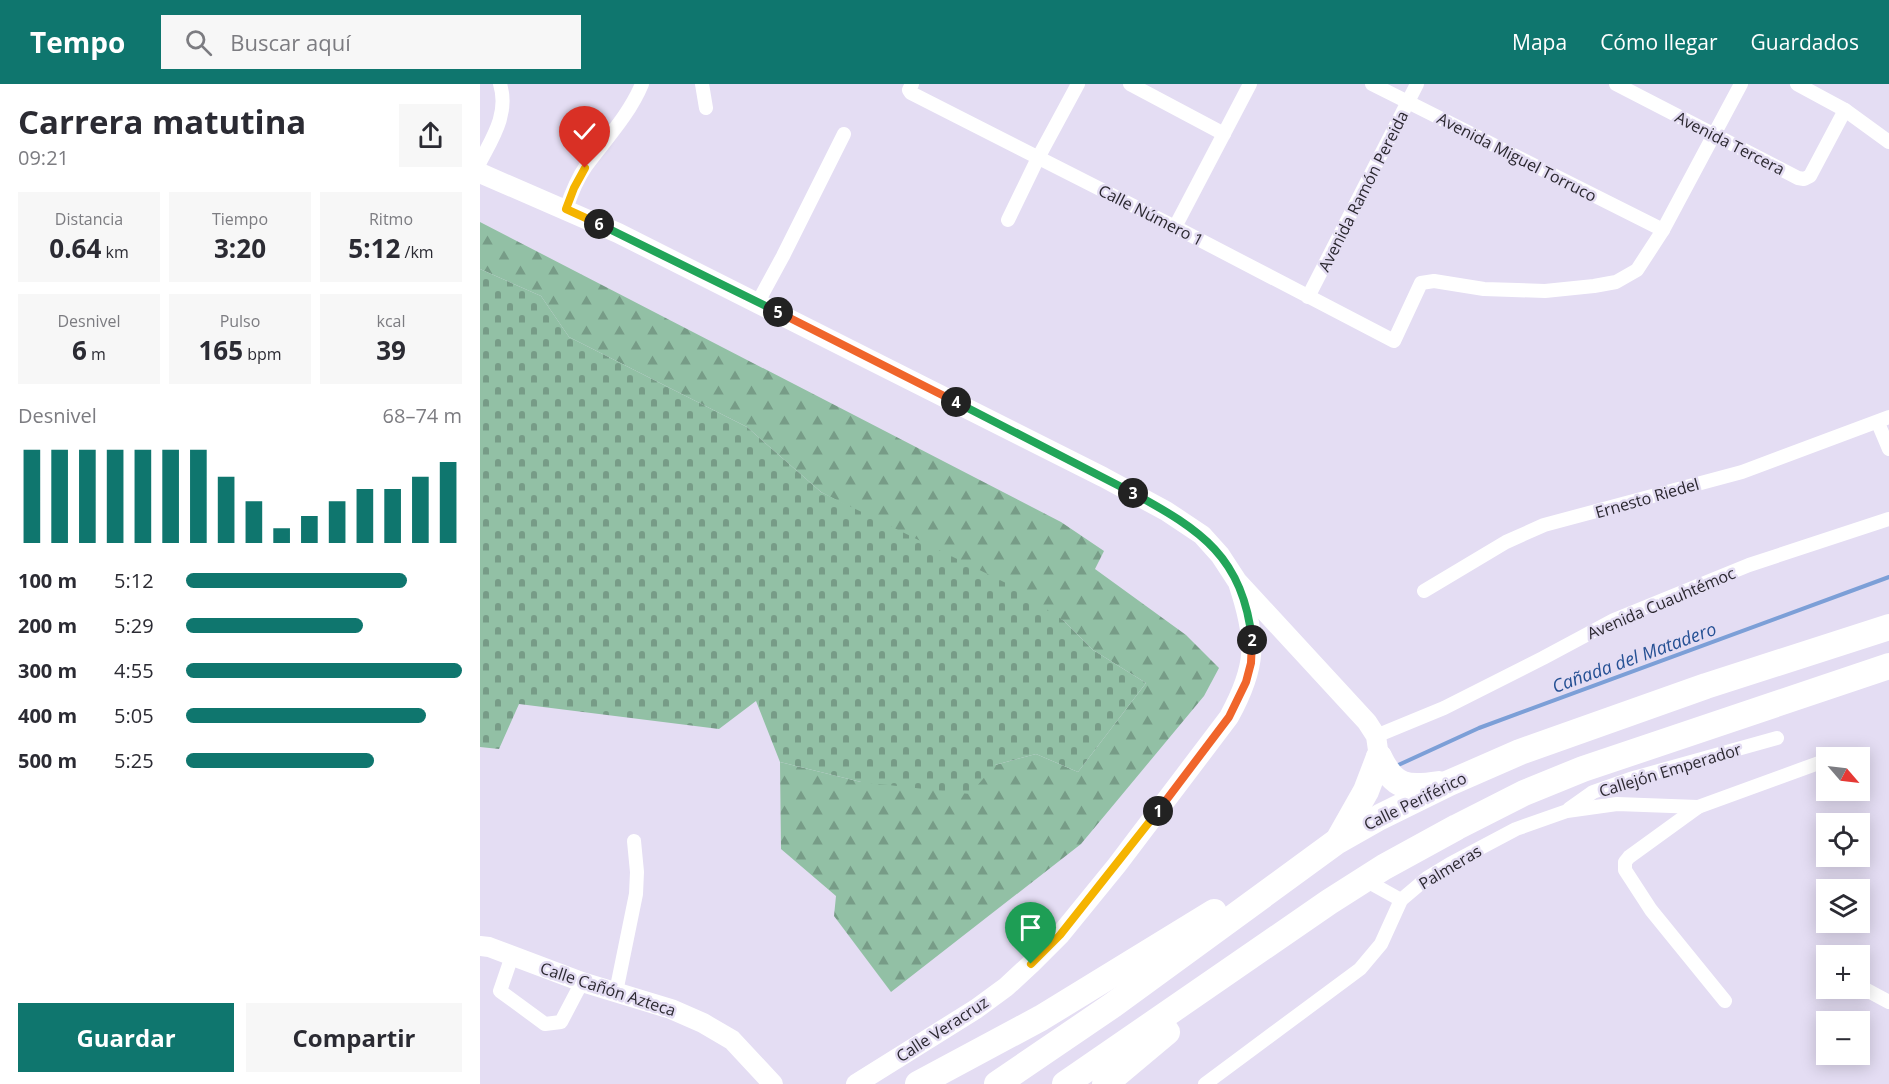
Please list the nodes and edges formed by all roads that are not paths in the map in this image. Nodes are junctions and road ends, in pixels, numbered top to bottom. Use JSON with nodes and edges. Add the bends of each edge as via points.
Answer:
{"nodes":[{"id":1,"x":500,"y":84,"type":"edge"},
{"id":2,"x":642,"y":84,"type":"edge"},
{"id":3,"x":702,"y":84,"type":"edge"},
{"id":4,"x":1078,"y":84,"type":"edge"},
{"id":5,"x":1130,"y":84,"type":"edge"},
{"id":6,"x":1250,"y":84,"type":"edge"},
{"id":7,"x":1372,"y":84,"type":"edge"},
{"id":8,"x":1417,"y":84,"type":"edge"},
{"id":9,"x":1616,"y":84,"type":"edge"},
{"id":10,"x":1741,"y":84,"type":"edge"},
{"id":11,"x":1797,"y":84,"type":"edge"},
{"id":12,"x":910,"y":87,"type":"edge"},
{"id":13,"x":1408,"y":102,"type":"junction"},
{"id":14,"x":706,"y":108,"type":"dead end"},
{"id":15,"x":1845,"y":110,"type":"junction"},
{"id":16,"x":844,"y":134,"type":"dead end"},
{"id":17,"x":1224,"y":134,"type":"junction"},
{"id":18,"x":1714,"y":134,"type":"junction"},
{"id":19,"x":1889,"y":141,"type":"edge"},
{"id":20,"x":1038,"y":158,"type":"junction"},
{"id":21,"x":480,"y":162,"type":"edge"},
{"id":22,"x":480,"y":173,"type":"edge"},
{"id":23,"x":566,"y":209,"type":"junction"},
{"id":24,"x":1008,"y":220,"type":"dead end"},
{"id":25,"x":1175,"y":227,"type":"junction"},
{"id":26,"x":1663,"y":231,"type":"junction"},
{"id":27,"x":1308,"y":297,"type":"junction"},
{"id":28,"x":758,"y":302,"type":"junction"},
{"id":29,"x":1884,"y":420,"type":"edge"},
{"id":30,"x":1889,"y":449,"type":"edge"},
{"id":31,"x":1889,"y":519,"type":"edge"},
{"id":32,"x":1237,"y":581,"type":"junction"},
{"id":33,"x":1424,"y":591,"type":"dead end"},
{"id":34,"x":1889,"y":627,"type":"edge"},
{"id":35,"x":1889,"y":666,"type":"edge"},
{"id":36,"x":1777,"y":738,"type":"dead end"},
{"id":37,"x":1378,"y":746,"type":"junction"},
{"id":38,"x":1816,"y":764,"type":"edge"},
{"id":39,"x":1449,"y":783,"type":"junction"},
{"id":40,"x":1698,"y":807,"type":"junction"},
{"id":41,"x":1567,"y":811,"type":"junction"},
{"id":42,"x":634,"y":842,"type":"dead end"},
{"id":43,"x":1336,"y":842,"type":"junction"},
{"id":44,"x":1365,"y":880,"type":"junction"},
{"id":45,"x":1275,"y":887,"type":"junction"},
{"id":46,"x":1401,"y":900,"type":"junction"},
{"id":47,"x":480,"y":946,"type":"edge"},
{"id":48,"x":512,"y":956,"type":"junction"},
{"id":49,"x":1246,"y":961,"type":"junction"},
{"id":50,"x":582,"y":982,"type":"junction"},
{"id":51,"x":1870,"y":992,"type":"edge"},
{"id":52,"x":616,"y":993,"type":"junction"},
{"id":53,"x":1725,"y":1001,"type":"dead end"},
{"id":54,"x":1889,"y":1002,"type":"edge"},
{"id":55,"x":773,"y":1084,"type":"edge"},
{"id":56,"x":856,"y":1084,"type":"edge"},
{"id":57,"x":918,"y":1084,"type":"edge"},
{"id":58,"x":997,"y":1084,"type":"edge"},
{"id":59,"x":1065,"y":1084,"type":"edge"},
{"id":60,"x":1105,"y":1084,"type":"edge"},
{"id":61,"x":1205,"y":1084,"type":"edge"}],
"edges":[{"from":1,"to":21,"type":"street","via":[[504,107],[496,133]]},
{"from":2,"to":23,"type":"street","via":[[629,111],[585,168]]},
{"from":3,"to":14,"type":"street"},
{"from":4,"to":20,"type":"street"},
{"from":5,"to":17,"type":"street"},
{"from":6,"to":17,"type":"street"},
{"from":7,"to":13,"type":"street","name":"Avenida Miguel Torruco"},
{"from":8,"to":13,"type":"street","name":"Avenida Ramón Pereida"},
{"from":9,"to":18,"type":"street","name":"Avenida Tercera"},
{"from":10,"to":18,"type":"street"},
{"from":11,"to":15,"type":"street"},
{"from":12,"to":20,"type":"street","name":"Calle Número 1","via":[[911,93]]},
{"from":13,"to":26,"type":"street","name":"Avenida Miguel Torruco"},
{"from":13,"to":27,"type":"street","name":"Avenida Ramón Pereida"},
{"from":15,"to":18,"type":"street","name":"Avenida Tercera","via":[[1810,176],[1804,179]]},
{"from":15,"to":19,"type":"street"},
{"from":16,"to":28,"type":"street"},
{"from":17,"to":25,"type":"street"},
{"from":18,"to":26,"type":"street"},
{"from":20,"to":24,"type":"street"},
{"from":20,"to":25,"type":"street","name":"Calle Número 1"},
{"from":22,"to":23,"type":"main road"},
{"from":23,"to":28,"type":"main road"},
{"from":25,"to":27,"type":"street","name":"Calle Número 1"},
{"from":26,"to":27,"type":"street","name":"Calle Número 1","via":[[1637,270],[1617,282],[1545,291],[1484,289],[1434,280],[1421,283],[1396,340],[1392,341]]},
{"from":28,"to":32,"type":"main road","via":[[1166,511],[1202,535]]},
{"from":29,"to":30,"type":"street"},
{"from":29,"to":33,"type":"street","name":"Ernesto Riedel","via":[[1742,472],[1544,525],[1506,542]]},
{"from":31,"to":37,"type":"street","name":"Avenida Cuauhtémoc","via":[[1749,565],[1614,620]]},
{"from":32,"to":37,"type":"main road","via":[[1367,722]]},
{"from":32,"to":56,"type":"main road","name":"Calle Veracruz","via":[[1249,617],[1251,663],[1239,699],[1208,745],[1117,865],[1031,964],[976,1009]]},
{"from":34,"to":39,"type":"highway","name":"Calle Periférico","via":[[1531,748]]},
{"from":35,"to":44,"type":"highway","via":[[1582,769],[1457,826]]},
{"from":36,"to":41,"type":"street","name":"Callejón Emperador","via":[[1630,779],[1593,792]]},
{"from":37,"to":39,"type":"highway","via":[[1387,774],[1395,780],[1416,787]]},
{"from":37,"to":43,"type":"highway","via":[[1358,809]]},
{"from":38,"to":40,"type":"street","name":"Palmeras"},
{"from":39,"to":43,"type":"highway","name":"Calle Periférico"},
{"from":40,"to":41,"type":"street","name":"Palmeras","via":[[1617,804]]},
{"from":40,"to":53,"type":"street","name":"Palmeras","via":[[1624,862],[1625,870],[1651,910]]},
{"from":41,"to":46,"type":"street","name":"Palmeras","via":[[1516,829],[1450,864]]},
{"from":42,"to":52,"type":"street","via":[[637,883]]},
{"from":43,"to":45,"type":"highway","name":"Calle Periférico"},
{"from":44,"to":46,"type":"street"},
{"from":44,"to":49,"type":"highway"},
{"from":45,"to":57,"type":"highway","via":[[1224,906],[1041,1018]]},
{"from":45,"to":58,"type":"highway","name":"Calle Periférico"},
{"from":46,"to":61,"type":"street","name":"Palmeras","via":[[1381,944],[1360,969]]},
{"from":47,"to":48,"type":"main road","name":"Calle Cañón Azteca"},
{"from":48,"to":50,"type":"main road","name":"Calle Cañón Azteca"},
{"from":48,"to":50,"type":"street","via":[[500,991],[545,1024],[561,1022]]},
{"from":49,"to":59,"type":"highway"},
{"from":49,"to":60,"type":"highway"},
{"from":50,"to":52,"type":"main road","name":"Calle Cañón Azteca"},
{"from":51,"to":54,"type":"street"},
{"from":52,"to":55,"type":"main road","name":"Calle Cañón Azteca","via":[[703,1023],[732,1041]]}]}
